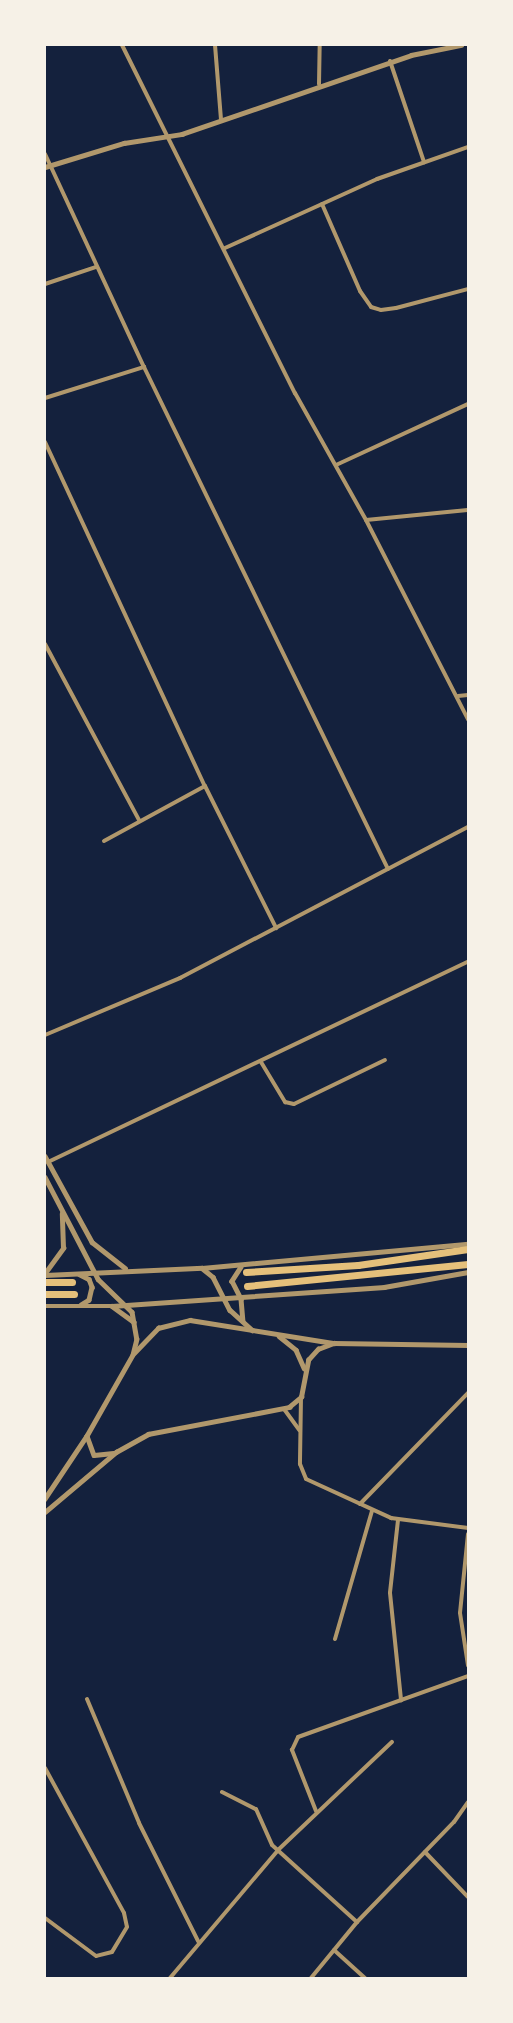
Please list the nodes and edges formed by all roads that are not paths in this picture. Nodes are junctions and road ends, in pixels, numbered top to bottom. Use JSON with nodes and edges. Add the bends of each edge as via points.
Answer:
{"nodes":[{"id":1,"x":122,"y":45,"type":"edge"},
{"id":2,"x":215,"y":45,"type":"edge"},
{"id":3,"x":320,"y":45,"type":"edge"},
{"id":4,"x":461,"y":45,"type":"edge"},
{"id":5,"x":390,"y":61,"type":"junction"},
{"id":6,"x":319,"y":84,"type":"junction"},
{"id":7,"x":221,"y":120,"type":"junction"},
{"id":8,"x":166,"y":136,"type":"junction"},
{"id":9,"x":468,"y":147,"type":"edge"},
{"id":10,"x":45,"y":154,"type":"edge"},
{"id":11,"x":424,"y":162,"type":"junction"},
{"id":12,"x":48,"y":166,"type":"edge"},
{"id":13,"x":322,"y":204,"type":"junction"},
{"id":14,"x":225,"y":248,"type":"junction"},
{"id":15,"x":96,"y":267,"type":"junction"},
{"id":16,"x":45,"y":284,"type":"edge"},
{"id":17,"x":468,"y":289,"type":"edge"},
{"id":18,"x":144,"y":367,"type":"junction"},
{"id":19,"x":45,"y":398,"type":"edge"},
{"id":20,"x":468,"y":404,"type":"edge"},
{"id":21,"x":45,"y":442,"type":"edge"},
{"id":22,"x":336,"y":465,"type":"junction"},
{"id":23,"x":468,"y":510,"type":"edge"},
{"id":24,"x":366,"y":520,"type":"junction"},
{"id":25,"x":45,"y":644,"type":"edge"},
{"id":26,"x":468,"y":695,"type":"edge"},
{"id":27,"x":458,"y":696,"type":"junction"},
{"id":28,"x":468,"y":719,"type":"edge"},
{"id":29,"x":205,"y":786,"type":"junction"},
{"id":30,"x":139,"y":820,"type":"junction"},
{"id":31,"x":468,"y":827,"type":"edge"},
{"id":32,"x":104,"y":841,"type":"dead end"},
{"id":33,"x":388,"y":869,"type":"junction"},
{"id":34,"x":276,"y":927,"type":"junction"},
{"id":35,"x":468,"y":962,"type":"edge"},
{"id":36,"x":45,"y":1035,"type":"edge"},
{"id":37,"x":385,"y":1060,"type":"dead end"},
{"id":38,"x":261,"y":1062,"type":"junction"},
{"id":39,"x":45,"y":1156,"type":"edge"},
{"id":40,"x":48,"y":1162,"type":"junction"},
{"id":41,"x":56,"y":1178,"type":"junction"},
{"id":42,"x":46,"y":1180,"type":"edge"},
{"id":43,"x":61,"y":1208,"type":"junction"},
{"id":44,"x":468,"y":1244,"type":"edge"},
{"id":45,"x":468,"y":1249,"type":"edge"},
{"id":46,"x":468,"y":1264,"type":"edge"},
{"id":47,"x":202,"y":1268,"type":"junction"},
{"id":48,"x":127,"y":1269,"type":"junction"},
{"id":49,"x":245,"y":1269,"type":"junction"},
{"id":50,"x":46,"y":1271,"type":"edge"},
{"id":51,"x":95,"y":1272,"type":"junction"},
{"id":52,"x":468,"y":1272,"type":"edge"},
{"id":53,"x":75,"y":1274,"type":"junction"},
{"id":54,"x":45,"y":1282,"type":"edge"},
{"id":55,"x":72,"y":1282,"type":"dead end"},
{"id":56,"x":247,"y":1286,"type":"dead end"},
{"id":57,"x":45,"y":1294,"type":"edge"},
{"id":58,"x":74,"y":1294,"type":"dead end"},
{"id":59,"x":241,"y":1299,"type":"junction"},
{"id":60,"x":224,"y":1300,"type":"junction"},
{"id":61,"x":128,"y":1305,"type":"junction"},
{"id":62,"x":45,"y":1306,"type":"edge"},
{"id":63,"x":79,"y":1306,"type":"junction"},
{"id":64,"x":111,"y":1306,"type":"junction"},
{"id":65,"x":243,"y":1321,"type":"junction"},
{"id":66,"x":135,"y":1323,"type":"junction"},
{"id":67,"x":252,"y":1330,"type":"junction"},
{"id":68,"x":278,"y":1334,"type":"junction"},
{"id":69,"x":334,"y":1343,"type":"junction"},
{"id":70,"x":468,"y":1345,"type":"edge"},
{"id":71,"x":132,"y":1354,"type":"junction"},
{"id":72,"x":304,"y":1368,"type":"junction"},
{"id":73,"x":468,"y":1393,"type":"edge"},
{"id":74,"x":301,"y":1397,"type":"junction"},
{"id":75,"x":284,"y":1409,"type":"junction"},
{"id":76,"x":299,"y":1431,"type":"junction"},
{"id":77,"x":87,"y":1437,"type":"junction"},
{"id":78,"x":116,"y":1452,"type":"junction"},
{"id":79,"x":45,"y":1499,"type":"edge"},
{"id":80,"x":360,"y":1504,"type":"junction"},
{"id":81,"x":372,"y":1511,"type":"junction"},
{"id":82,"x":45,"y":1512,"type":"edge"},
{"id":83,"x":398,"y":1520,"type":"junction"},
{"id":84,"x":468,"y":1528,"type":"edge"},
{"id":85,"x":468,"y":1534,"type":"edge"},
{"id":86,"x":335,"y":1639,"type":"dead end"},
{"id":87,"x":468,"y":1665,"type":"edge"},
{"id":88,"x":468,"y":1676,"type":"edge"},
{"id":89,"x":87,"y":1700,"type":"dead end"},
{"id":90,"x":401,"y":1700,"type":"junction"},
{"id":91,"x":392,"y":1742,"type":"dead end"},
{"id":92,"x":45,"y":1768,"type":"edge"},
{"id":93,"x":222,"y":1792,"type":"dead end"},
{"id":94,"x":468,"y":1802,"type":"edge"},
{"id":95,"x":316,"y":1811,"type":"junction"},
{"id":96,"x":278,"y":1850,"type":"junction"},
{"id":97,"x":425,"y":1852,"type":"junction"},
{"id":98,"x":468,"y":1897,"type":"edge"},
{"id":99,"x":45,"y":1918,"type":"edge"},
{"id":100,"x":357,"y":1922,"type":"junction"},
{"id":101,"x":198,"y":1941,"type":"junction"},
{"id":102,"x":334,"y":1950,"type":"junction"},
{"id":103,"x":170,"y":1978,"type":"edge"},
{"id":104,"x":311,"y":1978,"type":"edge"},
{"id":105,"x":365,"y":1978,"type":"edge"}],
"edges":[{"from":1,"to":8,"type":"street"},
{"from":2,"to":7,"type":"street"},
{"from":3,"to":6,"type":"street"},
{"from":4,"to":5,"type":"street"},
{"from":5,"to":6,"type":"street"},
{"from":5,"to":11,"type":"street"},
{"from":6,"to":7,"type":"street"},
{"from":7,"to":8,"type":"street"},
{"from":8,"to":12,"type":"street","via":[[124,143]]},
{"from":8,"to":14,"type":"street"},
{"from":9,"to":11,"type":"street"},
{"from":10,"to":12,"type":"street"},
{"from":11,"to":13,"type":"street"},
{"from":12,"to":15,"type":"street"},
{"from":13,"to":14,"type":"street"},
{"from":13,"to":17,"type":"street","via":[[360,291],[371,307],[396,308]]},
{"from":14,"to":22,"type":"street","via":[[295,393]]},
{"from":15,"to":16,"type":"street"},
{"from":15,"to":18,"type":"street"},
{"from":18,"to":19,"type":"street"},
{"from":18,"to":33,"type":"street"},
{"from":20,"to":22,"type":"street"},
{"from":21,"to":29,"type":"street"},
{"from":22,"to":24,"type":"street"},
{"from":23,"to":24,"type":"street"},
{"from":24,"to":27,"type":"street"},
{"from":25,"to":30,"type":"street"},
{"from":26,"to":27,"type":"street"},
{"from":27,"to":28,"type":"street"},
{"from":29,"to":30,"type":"street"},
{"from":29,"to":34,"type":"street"},
{"from":30,"to":32,"type":"street"},
{"from":31,"to":33,"type":"street"},
{"from":33,"to":34,"type":"street"},
{"from":34,"to":36,"type":"street","via":[[180,978]]},
{"from":35,"to":38,"type":"street"},
{"from":37,"to":38,"type":"street","via":[[294,1104],[285,1102]]},
{"from":38,"to":40,"type":"street"},
{"from":39,"to":40,"type":"street"},
{"from":40,"to":41,"type":"street"},
{"from":41,"to":42,"type":"street"},
{"from":41,"to":48,"type":"street","via":[[92,1242]]},
{"from":42,"to":43,"type":"street"},
{"from":43,"to":50,"type":"street","via":[[65,1240]]},
{"from":43,"to":51,"type":"street"},
{"from":44,"to":49,"type":"street"},
{"from":45,"to":49,"type":"highway","via":[[358,1264]]},
{"from":46,"to":56,"type":"highway"},
{"from":47,"to":48,"type":"street"},
{"from":47,"to":49,"type":"street"},
{"from":47,"to":60,"type":"street","via":[[213,1276]]},
{"from":48,"to":51,"type":"street"},
{"from":49,"to":59,"type":"street","via":[[232,1281]]},
{"from":50,"to":53,"type":"street"},
{"from":51,"to":53,"type":"street"},
{"from":51,"to":61,"type":"street","via":[[106,1290]]},
{"from":52,"to":59,"type":"street","via":[[391,1287]]},
{"from":53,"to":63,"type":"street","via":[[88,1279],[92,1287],[89,1300]]},
{"from":54,"to":55,"type":"highway"},
{"from":57,"to":58,"type":"highway"},
{"from":59,"to":60,"type":"street"},
{"from":59,"to":65,"type":"street"},
{"from":60,"to":61,"type":"street"},
{"from":60,"to":65,"type":"street"},
{"from":61,"to":64,"type":"street"},
{"from":61,"to":66,"type":"street"},
{"from":62,"to":63,"type":"street"},
{"from":63,"to":64,"type":"street"},
{"from":64,"to":66,"type":"street"},
{"from":65,"to":67,"type":"street"},
{"from":66,"to":71,"type":"street"},
{"from":67,"to":68,"type":"street"},
{"from":67,"to":71,"type":"street","via":[[177,1321],[158,1328]]},
{"from":68,"to":69,"type":"street"},
{"from":68,"to":72,"type":"street","via":[[296,1350]]},
{"from":69,"to":70,"type":"street"},
{"from":69,"to":72,"type":"street","via":[[318,1348]]},
{"from":71,"to":77,"type":"street"},
{"from":72,"to":74,"type":"street"},
{"from":73,"to":80,"type":"street"},
{"from":74,"to":75,"type":"street"},
{"from":74,"to":76,"type":"street"},
{"from":75,"to":76,"type":"street"},
{"from":75,"to":78,"type":"street","via":[[148,1434]]},
{"from":76,"to":80,"type":"street","via":[[300,1464],[306,1479]]},
{"from":77,"to":78,"type":"street","via":[[94,1455]]},
{"from":77,"to":79,"type":"street"},
{"from":78,"to":82,"type":"street"},
{"from":80,"to":81,"type":"street"},
{"from":81,"to":83,"type":"street"},
{"from":81,"to":86,"type":"street"},
{"from":83,"to":84,"type":"street"},
{"from":83,"to":90,"type":"street","via":[[390,1593]]},
{"from":85,"to":87,"type":"street","via":[[460,1606]]},
{"from":88,"to":90,"type":"street"},
{"from":89,"to":101,"type":"street","via":[[139,1823]]},
{"from":90,"to":95,"type":"street","via":[[303,1734],[294,1741],[292,1750]]},
{"from":91,"to":95,"type":"street"},
{"from":92,"to":99,"type":"street","via":[[124,1913],[127,1927],[112,1952],[96,1956]]},
{"from":93,"to":96,"type":"street","via":[[256,1809]]},
{"from":94,"to":97,"type":"street"},
{"from":95,"to":96,"type":"street"},
{"from":96,"to":100,"type":"street"},
{"from":96,"to":101,"type":"street"},
{"from":97,"to":98,"type":"street"},
{"from":97,"to":100,"type":"street"},
{"from":100,"to":102,"type":"street"},
{"from":101,"to":103,"type":"street"},
{"from":102,"to":104,"type":"street"},
{"from":102,"to":105,"type":"street"}]}
